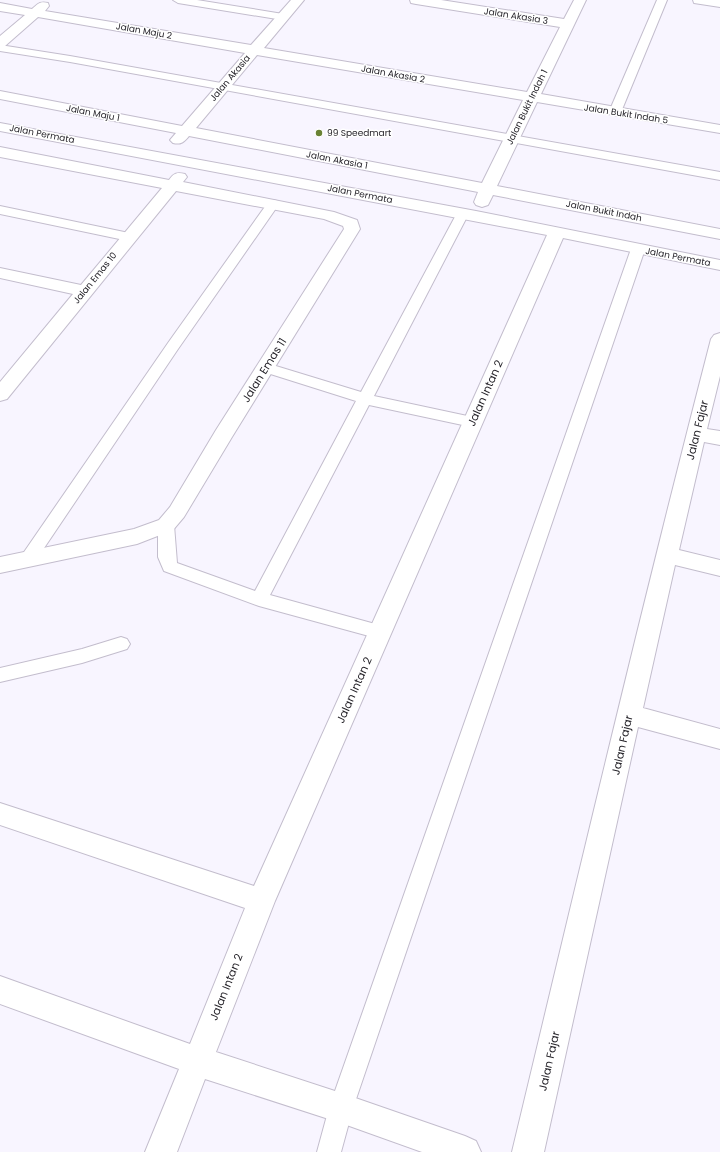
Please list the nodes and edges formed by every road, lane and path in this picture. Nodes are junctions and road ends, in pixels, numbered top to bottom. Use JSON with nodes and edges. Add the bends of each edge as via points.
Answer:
{"nodes":[{"id":1,"x":50,"y":0,"type":"edge"},
{"id":2,"x":178,"y":0,"type":"edge"},
{"id":3,"x":298,"y":0,"type":"edge"},
{"id":4,"x":416,"y":0,"type":"edge"},
{"id":5,"x":580,"y":0,"type":"edge"},
{"id":6,"x":662,"y":0,"type":"edge"},
{"id":7,"x":699,"y":0,"type":"edge"},
{"id":8,"x":720,"y":3,"type":"edge"},
{"id":9,"x":0,"y":7,"type":"edge"},
{"id":10,"x":35,"y":13,"type":"junction"},
{"id":11,"x":284,"y":17,"type":"junction"},
{"id":12,"x":568,"y":24,"type":"junction"},
{"id":13,"x":0,"y":43,"type":"edge"},
{"id":14,"x":0,"y":48,"type":"edge"},
{"id":15,"x":254,"y":50,"type":"junction"},
{"id":16,"x":222,"y":88,"type":"junction"},
{"id":17,"x":0,"y":95,"type":"edge"},
{"id":18,"x":532,"y":98,"type":"junction"},
{"id":19,"x":615,"y":112,"type":"junction"},
{"id":20,"x":719,"y":125,"type":"edge"},
{"id":21,"x":0,"y":126,"type":"edge"},
{"id":22,"x":186,"y":130,"type":"junction"},
{"id":23,"x":512,"y":138,"type":"junction"},
{"id":24,"x":0,"y":152,"type":"edge"},
{"id":25,"x":162,"y":157,"type":"junction"},
{"id":26,"x":192,"y":163,"type":"junction"},
{"id":27,"x":720,"y":176,"type":"edge"},
{"id":28,"x":171,"y":186,"type":"junction"},
{"id":29,"x":488,"y":189,"type":"junction"},
{"id":30,"x":273,"y":204,"type":"junction"},
{"id":31,"x":0,"y":210,"type":"edge"},
{"id":32,"x":470,"y":215,"type":"junction"},
{"id":33,"x":557,"y":232,"type":"junction"},
{"id":34,"x":720,"y":234,"type":"edge"},
{"id":35,"x":129,"y":237,"type":"junction"},
{"id":36,"x":638,"y":249,"type":"junction"},
{"id":37,"x":720,"y":265,"type":"edge"},
{"id":38,"x":0,"y":273,"type":"edge"},
{"id":39,"x":84,"y":291,"type":"junction"},
{"id":40,"x":720,"y":339,"type":"edge"},
{"id":41,"x":266,"y":368,"type":"junction"},
{"id":42,"x":0,"y":395,"type":"edge"},
{"id":43,"x":366,"y":399,"type":"junction"},
{"id":44,"x":472,"y":422,"type":"junction"},
{"id":45,"x":696,"y":434,"type":"junction"},
{"id":46,"x":720,"y":438,"type":"edge"},
{"id":47,"x":166,"y":525,"type":"junction"},
{"id":48,"x":668,"y":555,"type":"junction"},
{"id":49,"x":28,"y":559,"type":"junction"},
{"id":50,"x":0,"y":565,"type":"edge"},
{"id":51,"x":720,"y":568,"type":"edge"},
{"id":52,"x":259,"y":599,"type":"junction"},
{"id":53,"x":380,"y":632,"type":"junction"},
{"id":54,"x":121,"y":644,"type":"dead end"},
{"id":55,"x":0,"y":675,"type":"edge"},
{"id":56,"x":629,"y":714,"type":"junction"},
{"id":57,"x":720,"y":739,"type":"edge"},
{"id":58,"x":2,"y":818,"type":"edge"},
{"id":59,"x":261,"y":901,"type":"junction"},
{"id":60,"x":0,"y":990,"type":"edge"},
{"id":61,"x":197,"y":1061,"type":"junction"},
{"id":62,"x":341,"y":1108,"type":"junction"},
{"id":63,"x":161,"y":1152,"type":"edge"},
{"id":64,"x":329,"y":1152,"type":"edge"},
{"id":65,"x":465,"y":1152,"type":"edge"},
{"id":66,"x":528,"y":1152,"type":"edge"}],
"edges":[{"from":1,"to":10,"type":"street"},
{"from":2,"to":11,"type":"lane"},
{"from":3,"to":11,"type":"street","name":"Jalan Akasia"},
{"from":4,"to":12,"type":"street","name":"Jalan Akasia 3"},
{"from":5,"to":12,"type":"street","name":"Jalan Bukit Indah 1"},
{"from":6,"to":19,"type":"lane"},
{"from":7,"to":8,"type":"street"},
{"from":9,"to":10,"type":"street","name":"Jalan Maju 2"},
{"from":10,"to":13,"type":"street"},
{"from":10,"to":15,"type":"street","name":"Jalan Maju 2"},
{"from":11,"to":15,"type":"street","name":"Jalan Akasia"},
{"from":12,"to":18,"type":"street","name":"Jalan Bukit Indah 1"},
{"from":14,"to":16,"type":"lane"},
{"from":15,"to":16,"type":"street","name":"Jalan Akasia"},
{"from":15,"to":18,"type":"street","name":"Jalan Akasia 2"},
{"from":16,"to":22,"type":"street","name":"Jalan Akasia"},
{"from":16,"to":23,"type":"lane"},
{"from":17,"to":22,"type":"street","name":"Jalan Maju 1"},
{"from":18,"to":19,"type":"street","name":"Jalan Bukit Indah 5"},
{"from":18,"to":23,"type":"street","name":"Jalan Bukit Indah 1"},
{"from":19,"to":20,"type":"street","name":"Jalan Bukit Indah 5"},
{"from":21,"to":25,"type":"street","name":"Jalan Permata"},
{"from":22,"to":25,"type":"street","name":"Jalan Akasia"},
{"from":22,"to":29,"type":"street","name":"Jalan Akasia 1"},
{"from":23,"to":27,"type":"lane"},
{"from":23,"to":29,"type":"street","name":"Jalan Bukit Indah 1"},
{"from":24,"to":28,"type":"street","name":"Jalan Emas 11"},
{"from":25,"to":26,"type":"street","name":"Jalan Permata"},
{"from":26,"to":28,"type":"street","name":"Jalan Emas 10"},
{"from":26,"to":32,"type":"street","name":"Jalan Permata"},
{"from":28,"to":30,"type":"street","name":"Jalan Emas 11"},
{"from":28,"to":35,"type":"street","name":"Jalan Emas 10"},
{"from":29,"to":32,"type":"street","name":"Jalan Bukit Indah 1"},
{"from":29,"to":34,"type":"street","name":"Jalan Bukit Indah"},
{"from":30,"to":41,"type":"street","name":"Jalan Emas 11","via":[[328,215],[351,223],[352,229]]},
{"from":30,"to":49,"type":"lane"},
{"from":31,"to":35,"type":"lane"},
{"from":32,"to":33,"type":"street","name":"Jalan Permata"},
{"from":32,"to":43,"type":"lane"},
{"from":33,"to":36,"type":"street","name":"Jalan Permata"},
{"from":33,"to":44,"type":"street","name":"Jalan Intan 2"},
{"from":35,"to":39,"type":"street","name":"Jalan Emas 10"},
{"from":36,"to":37,"type":"street","name":"Jalan Permata"},
{"from":36,"to":62,"type":"lane"},
{"from":38,"to":39,"type":"street"},
{"from":39,"to":42,"type":"street","name":"Jalan Emas 10"},
{"from":40,"to":45,"type":"street","name":"Jalan Fajar"},
{"from":41,"to":43,"type":"lane"},
{"from":41,"to":47,"type":"street","name":"Jalan Emas 11","via":[[177,512]]},
{"from":43,"to":44,"type":"lane"},
{"from":43,"to":52,"type":"lane"},
{"from":44,"to":53,"type":"street","name":"Jalan Intan 2"},
{"from":45,"to":46,"type":"street"},
{"from":45,"to":48,"type":"street","name":"Jalan Fajar"},
{"from":47,"to":49,"type":"street","via":[[137,536]]},
{"from":47,"to":52,"type":"lane","via":[[166,559],[170,567]]},
{"from":48,"to":51,"type":"street"},
{"from":48,"to":56,"type":"street","name":"Jalan Fajar"},
{"from":49,"to":50,"type":"street"},
{"from":52,"to":53,"type":"lane"},
{"from":53,"to":59,"type":"street","name":"Jalan Intan 2"},
{"from":54,"to":55,"type":"lane"},
{"from":56,"to":57,"type":"street"},
{"from":56,"to":66,"type":"street","name":"Jalan Fajar"},
{"from":58,"to":59,"type":"street"},
{"from":59,"to":61,"type":"street","name":"Jalan Intan 2"},
{"from":60,"to":61,"type":"street"},
{"from":61,"to":62,"type":"street"},
{"from":61,"to":63,"type":"street","name":"Jalan Intan 2"},
{"from":62,"to":64,"type":"lane"},
{"from":62,"to":65,"type":"street"}]}
